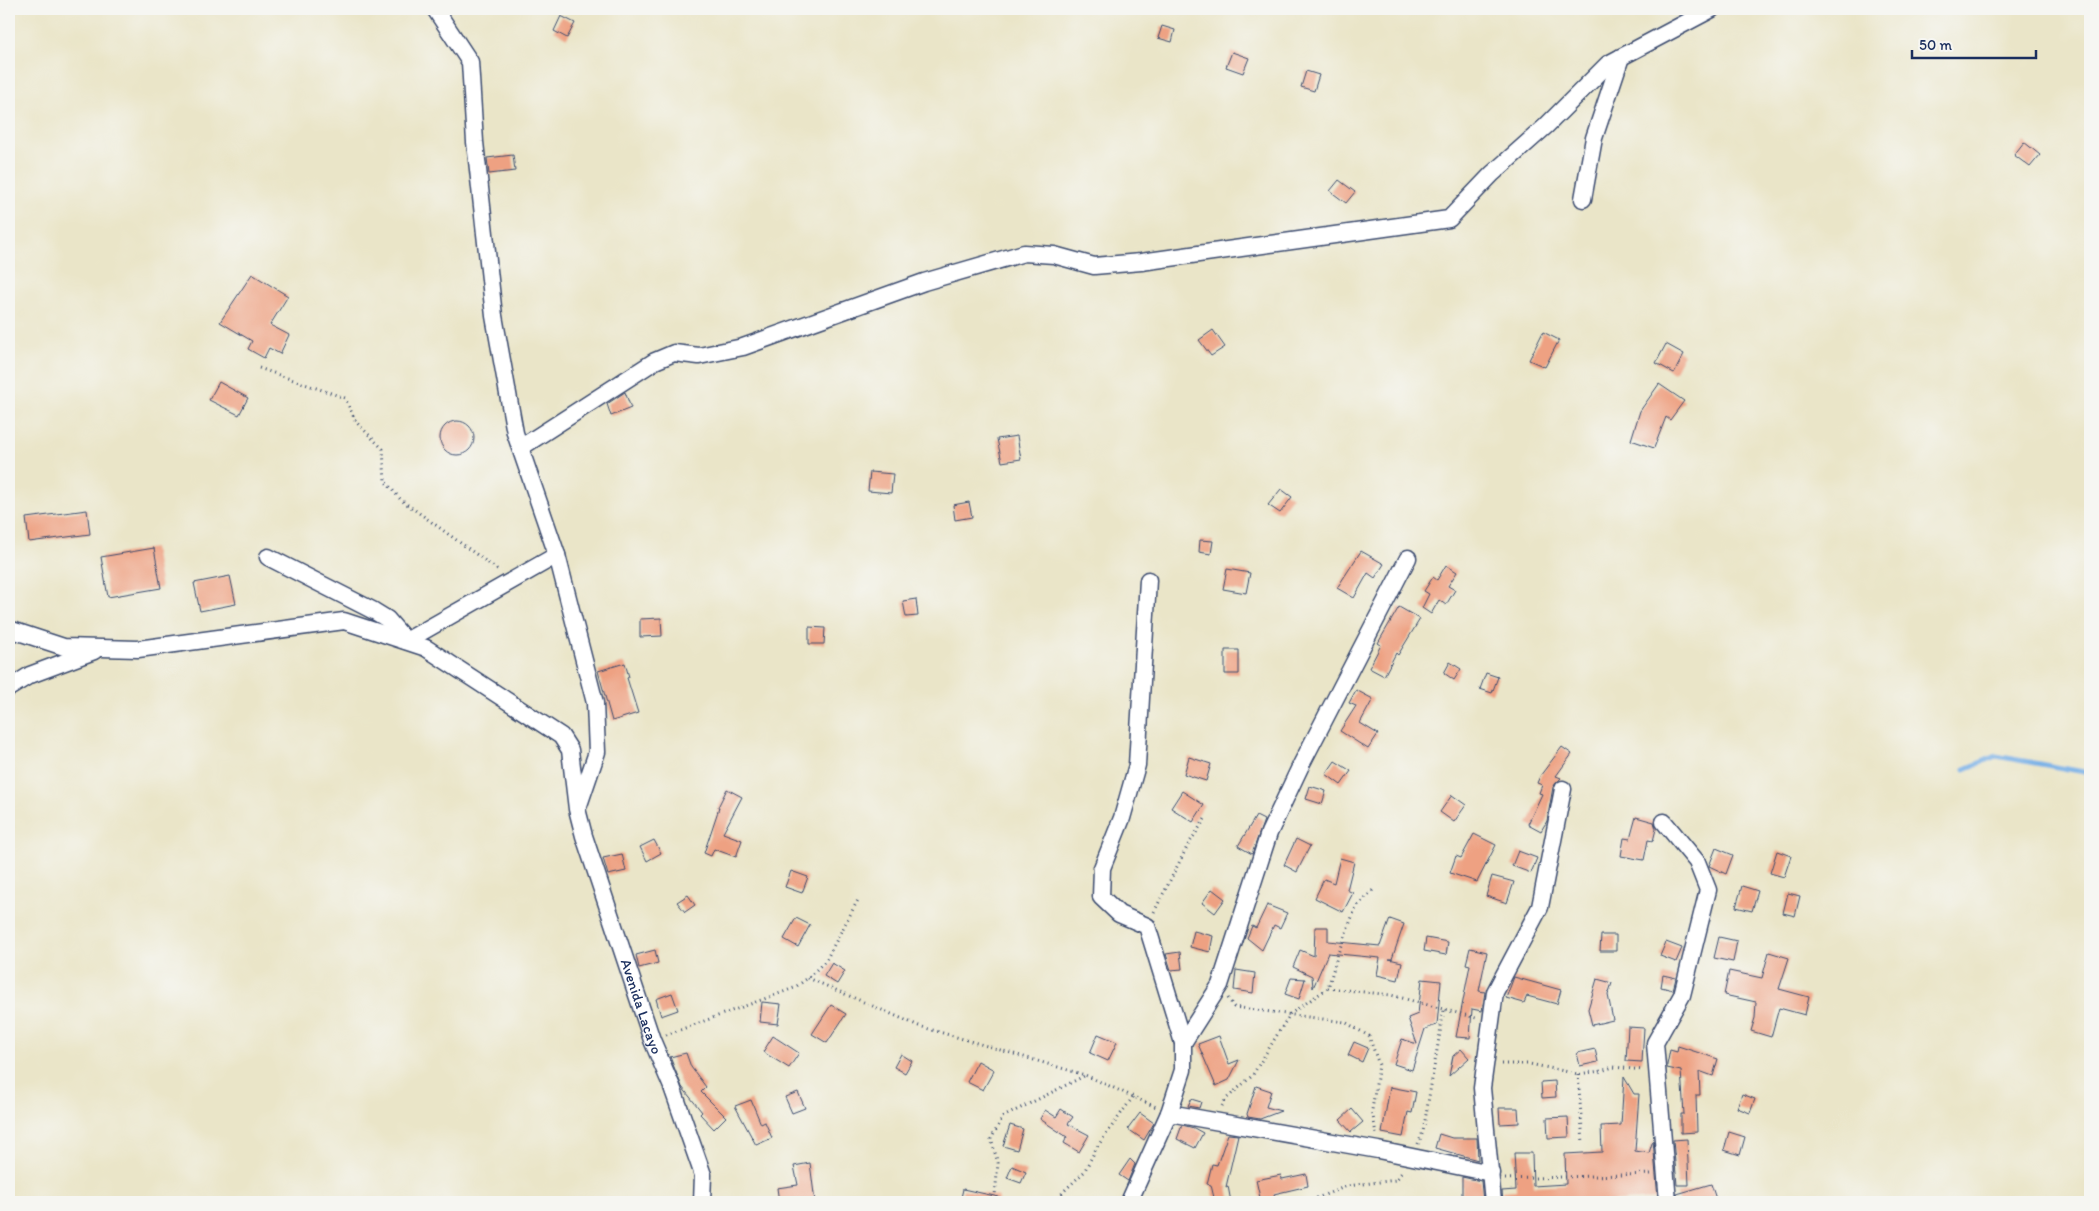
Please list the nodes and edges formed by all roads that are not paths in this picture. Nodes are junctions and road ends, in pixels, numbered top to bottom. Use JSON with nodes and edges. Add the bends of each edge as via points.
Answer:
{"nodes":[{"id":1,"x":435,"y":9,"type":"edge"},
{"id":2,"x":1712,"y":9,"type":"edge"},
{"id":3,"x":1620,"y":57,"type":"junction"},
{"id":4,"x":1583,"y":200,"type":"dead end"},
{"id":5,"x":520,"y":448,"type":"junction"},
{"id":6,"x":558,"y":555,"type":"junction"},
{"id":7,"x":268,"y":557,"type":"dead end"},
{"id":8,"x":1408,"y":558,"type":"dead end"},
{"id":9,"x":1148,"y":580,"type":"dead end"},
{"id":10,"x":9,"y":629,"type":"edge"},
{"id":11,"x":406,"y":641,"type":"junction"},
{"id":12,"x":102,"y":648,"type":"junction"},
{"id":13,"x":9,"y":688,"type":"edge"},
{"id":14,"x":1563,"y":789,"type":"dead end"},
{"id":15,"x":577,"y":809,"type":"junction"},
{"id":16,"x":1664,"y":822,"type":"dead end"},
{"id":17,"x":1183,"y":1043,"type":"junction"},
{"id":18,"x":1169,"y":1113,"type":"junction"},
{"id":19,"x":1491,"y":1176,"type":"junction"},
{"id":20,"x":702,"y":1202,"type":"edge"},
{"id":21,"x":1129,"y":1202,"type":"edge"},
{"id":22,"x":1493,"y":1202,"type":"edge"},
{"id":23,"x":1668,"y":1202,"type":"edge"}],
"edges":[{"from":1,"to":5,"type":"street","via":[[470,62],[494,316]]},
{"from":2,"to":3,"type":"street"},
{"from":3,"to":4,"type":"street","via":[[1594,138]]},
{"from":3,"to":5,"type":"street","via":[[1608,64],[1449,219],[1094,266],[1054,255],[1024,253],[924,282],[743,347],[699,356],[674,353],[655,361]]},
{"from":5,"to":6,"type":"street"},
{"from":6,"to":11,"type":"street"},
{"from":6,"to":15,"type":"street","via":[[595,703],[597,752]]},
{"from":7,"to":11,"type":"street","via":[[374,610],[387,618]]},
{"from":8,"to":17,"type":"street","via":[[1269,833],[1220,985]]},
{"from":9,"to":17,"type":"street","via":[[1137,765],[1122,818],[1102,868],[1101,898],[1119,914],[1147,926]]},
{"from":10,"to":12,"type":"street","name":"Avenida Lacayo","via":[[64,647]]},
{"from":11,"to":12,"type":"street","name":"Avenida Lacayo","via":[[344,621],[138,648]]},
{"from":11,"to":15,"type":"street","name":"Avenida Lacayo","via":[[426,648],[561,736],[570,750]]},
{"from":12,"to":13,"type":"street","via":[[30,675]]},
{"from":14,"to":19,"type":"street","via":[[1540,907],[1495,992],[1482,1088]]},
{"from":15,"to":20,"type":"street","name":"Avenida Lacayo","via":[[652,1040],[703,1175]]},
{"from":16,"to":23,"type":"street","via":[[1698,862],[1708,890],[1682,995],[1655,1044]]},
{"from":17,"to":18,"type":"street","via":[[1183,1070]]},
{"from":18,"to":19,"type":"street","via":[[1378,1150]]},
{"from":18,"to":21,"type":"street"},
{"from":19,"to":22,"type":"street"}]}
